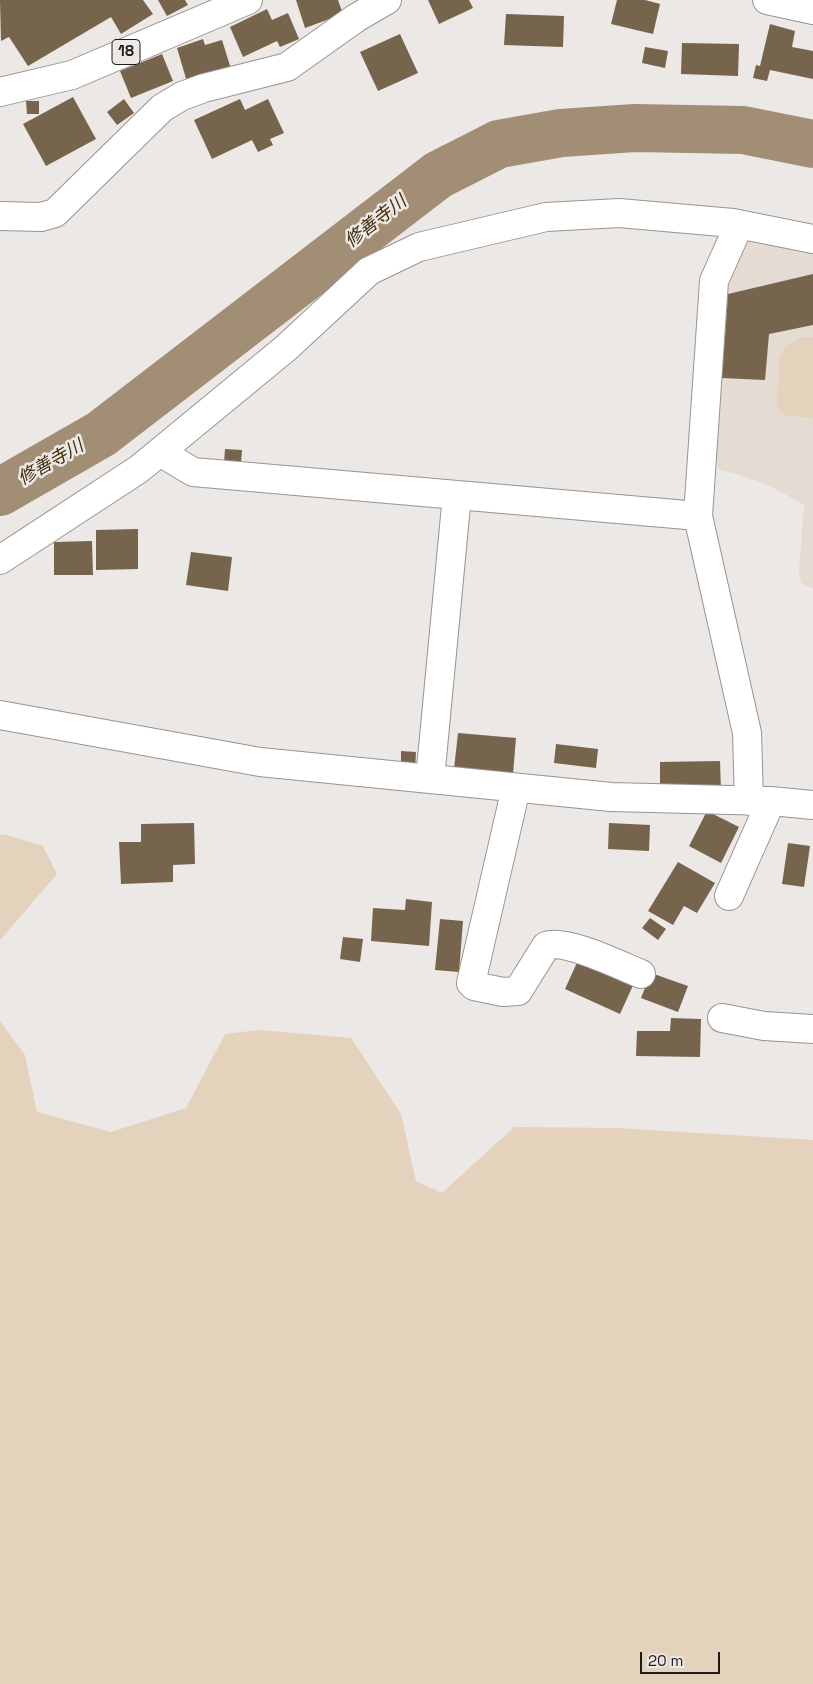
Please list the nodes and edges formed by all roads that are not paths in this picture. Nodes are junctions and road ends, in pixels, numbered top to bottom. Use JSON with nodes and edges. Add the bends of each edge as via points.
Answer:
{"nodes":[{"id":1,"x":248,"y":0,"type":"edge"},
{"id":2,"x":387,"y":0,"type":"edge"},
{"id":3,"x":767,"y":0,"type":"edge"},
{"id":4,"x":813,"y":10,"type":"edge"},
{"id":5,"x":0,"y":92,"type":"edge"},
{"id":6,"x":0,"y":216,"type":"edge"},
{"id":7,"x":739,"y":225,"type":"junction"},
{"id":8,"x":813,"y":239,"type":"edge"},
{"id":9,"x":160,"y":452,"type":"junction"},
{"id":10,"x":457,"y":495,"type":"junction"},
{"id":11,"x":698,"y":516,"type":"junction"},
{"id":12,"x":0,"y":560,"type":"edge"},
{"id":13,"x":0,"y":715,"type":"edge"},
{"id":14,"x":430,"y":779,"type":"junction"},
{"id":15,"x":516,"y":788,"type":"junction"},
{"id":16,"x":760,"y":801,"type":"junction"},
{"id":17,"x":813,"y":805,"type":"edge"},
{"id":18,"x":729,"y":896,"type":"dead end"},
{"id":19,"x":641,"y":974,"type":"dead end"},
{"id":20,"x":722,"y":1018,"type":"dead end"},
{"id":21,"x":813,"y":1029,"type":"edge"}],
"edges":[{"from":1,"to":5,"type":"street","number":"18","via":[[72,75]]},
{"from":2,"to":6,"type":"street","via":[[287,67],[204,88],[162,108],[55,213],[41,217]]},
{"from":3,"to":4,"type":"street"},
{"from":7,"to":8,"type":"street"},
{"from":7,"to":9,"type":"street","via":[[618,213],[546,217],[419,247],[369,271],[286,348]]},
{"from":7,"to":11,"type":"street","via":[[714,281]]},
{"from":9,"to":10,"type":"street","via":[[193,472]]},
{"from":9,"to":12,"type":"street"},
{"from":10,"to":11,"type":"street"},
{"from":10,"to":14,"type":"street"},
{"from":11,"to":16,"type":"street"},
{"from":13,"to":14,"type":"street","via":[[260,762]]},
{"from":14,"to":15,"type":"street"},
{"from":15,"to":16,"type":"street","via":[[656,800]]},
{"from":15,"to":19,"type":"street","via":[[471,983],[503,992],[518,991],[546,946],[552,943],[569,946]]},
{"from":16,"to":17,"type":"street"},
{"from":16,"to":18,"type":"street"},
{"from":20,"to":21,"type":"street","via":[[764,1026]]}]}
